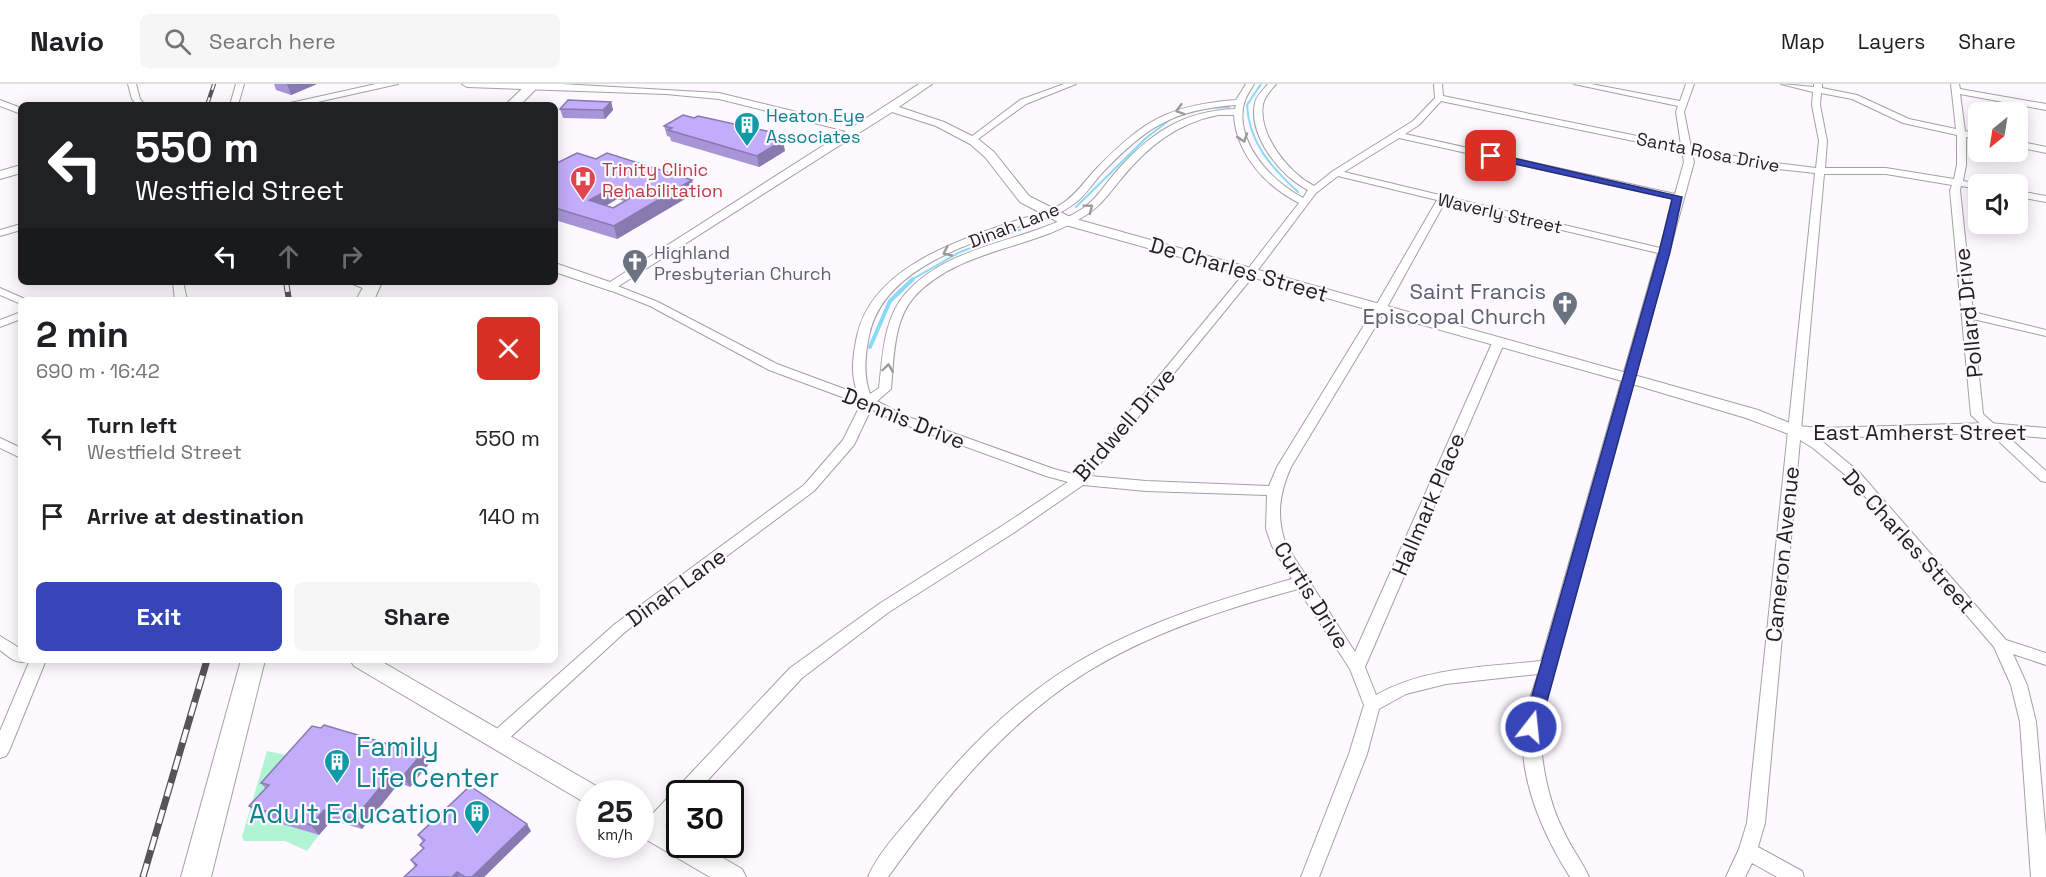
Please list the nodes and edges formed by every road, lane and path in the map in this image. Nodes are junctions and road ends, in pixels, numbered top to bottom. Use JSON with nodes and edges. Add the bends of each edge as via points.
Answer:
{"nodes":[{"id":1,"x":132,"y":84,"type":"edge"},
{"id":2,"x":240,"y":84,"type":"edge"},
{"id":3,"x":393,"y":84,"type":"edge"},
{"id":4,"x":467,"y":84,"type":"edge"},
{"id":5,"x":927,"y":84,"type":"edge"},
{"id":6,"x":1072,"y":84,"type":"edge"},
{"id":7,"x":1250,"y":84,"type":"edge"},
{"id":8,"x":1272,"y":84,"type":"edge"},
{"id":9,"x":1438,"y":84,"type":"edge"},
{"id":10,"x":1578,"y":84,"type":"edge"},
{"id":11,"x":1690,"y":84,"type":"edge"},
{"id":12,"x":1785,"y":84,"type":"edge"},
{"id":13,"x":531,"y":85,"type":"edge"},
{"id":14,"x":1817,"y":87,"type":"edge"},
{"id":15,"x":1955,"y":88,"type":"edge"},
{"id":16,"x":1439,"y":98,"type":"junction"},
{"id":17,"x":138,"y":102,"type":"edge"},
{"id":18,"x":235,"y":102,"type":"edge"},
{"id":19,"x":301,"y":102,"type":"edge"},
{"id":20,"x":515,"y":102,"type":"edge"},
{"id":21,"x":0,"y":103,"type":"edge"},
{"id":22,"x":1682,"y":104,"type":"junction"},
{"id":23,"x":1238,"y":107,"type":"junction"},
{"id":24,"x":2046,"y":107,"type":"edge"},
{"id":25,"x":891,"y":108,"type":"junction"},
{"id":26,"x":18,"y":110,"type":"edge"},
{"id":27,"x":855,"y":130,"type":"junction"},
{"id":28,"x":1959,"y":134,"type":"junction"},
{"id":29,"x":1398,"y":135,"type":"junction"},
{"id":30,"x":1968,"y":135,"type":"edge"},
{"id":31,"x":972,"y":140,"type":"junction"},
{"id":32,"x":2028,"y":146,"type":"edge"},
{"id":33,"x":1688,"y":149,"type":"junction"},
{"id":34,"x":2046,"y":150,"type":"edge"},
{"id":35,"x":18,"y":170,"type":"edge"},
{"id":36,"x":1820,"y":171,"type":"junction"},
{"id":37,"x":1336,"y":173,"type":"junction"},
{"id":38,"x":0,"y":175,"type":"edge"},
{"id":39,"x":1959,"y":182,"type":"junction"},
{"id":40,"x":1968,"y":184,"type":"edge"},
{"id":41,"x":1315,"y":190,"type":"junction"},
{"id":42,"x":2028,"y":196,"type":"edge"},
{"id":43,"x":1677,"y":197,"type":"junction"},
{"id":44,"x":1442,"y":200,"type":"junction"},
{"id":45,"x":2046,"y":200,"type":"edge"},
{"id":46,"x":1304,"y":202,"type":"junction"},
{"id":47,"x":1048,"y":212,"type":"junction"},
{"id":48,"x":1067,"y":221,"type":"junction"},
{"id":49,"x":18,"y":228,"type":"edge"},
{"id":50,"x":0,"y":233,"type":"edge"},
{"id":51,"x":1665,"y":252,"type":"junction"},
{"id":52,"x":558,"y":268,"type":"edge"},
{"id":53,"x":1251,"y":272,"type":"junction"},
{"id":54,"x":611,"y":287,"type":"junction"},
{"id":55,"x":0,"y":291,"type":"edge"},
{"id":56,"x":18,"y":300,"type":"edge"},
{"id":57,"x":1380,"y":309,"type":"junction"},
{"id":58,"x":1969,"y":315,"type":"junction"},
{"id":59,"x":18,"y":316,"type":"edge"},
{"id":60,"x":0,"y":324,"type":"edge"},
{"id":61,"x":2046,"y":333,"type":"edge"},
{"id":62,"x":1499,"y":341,"type":"junction"},
{"id":63,"x":1628,"y":378,"type":"junction"},
{"id":64,"x":868,"y":402,"type":"junction"},
{"id":65,"x":1989,"y":428,"type":"junction"},
{"id":66,"x":1794,"y":431,"type":"junction"},
{"id":67,"x":2046,"y":433,"type":"edge"},
{"id":68,"x":0,"y":442,"type":"edge"},
{"id":69,"x":18,"y":452,"type":"edge"},
{"id":70,"x":2046,"y":478,"type":"edge"},
{"id":71,"x":1080,"y":480,"type":"junction"},
{"id":72,"x":1274,"y":491,"type":"junction"},
{"id":73,"x":1303,"y":582,"type":"junction"},
{"id":74,"x":0,"y":642,"type":"edge"},
{"id":75,"x":2000,"y":644,"type":"junction"},
{"id":76,"x":18,"y":653,"type":"edge"},
{"id":77,"x":2046,"y":659,"type":"edge"},
{"id":78,"x":29,"y":663,"type":"edge"},
{"id":79,"x":252,"y":663,"type":"edge"},
{"id":80,"x":366,"y":663,"type":"edge"},
{"id":81,"x":1357,"y":667,"type":"junction"},
{"id":82,"x":1548,"y":667,"type":"junction"},
{"id":83,"x":1372,"y":705,"type":"junction"},
{"id":84,"x":498,"y":738,"type":"junction"},
{"id":85,"x":0,"y":751,"type":"edge"},
{"id":86,"x":696,"y":780,"type":"edge"},
{"id":87,"x":576,"y":785,"type":"edge"},
{"id":88,"x":666,"y":809,"type":"edge"},
{"id":89,"x":654,"y":819,"type":"edge"},
{"id":90,"x":654,"y":831,"type":"edge"},
{"id":91,"x":1748,"y":851,"type":"junction"},
{"id":92,"x":196,"y":877,"type":"edge"},
{"id":93,"x":733,"y":877,"type":"edge"},
{"id":94,"x":877,"y":877,"type":"edge"},
{"id":95,"x":1310,"y":877,"type":"edge"},
{"id":96,"x":1580,"y":877,"type":"edge"},
{"id":97,"x":1735,"y":877,"type":"edge"},
{"id":98,"x":1795,"y":877,"type":"edge"},
{"id":99,"x":2040,"y":877,"type":"edge"}],
"edges":[{"from":1,"to":17,"type":"street"},
{"from":2,"to":18,"type":"street"},
{"from":3,"to":19,"type":"street"},
{"from":4,"to":13,"type":"street"},
{"from":5,"to":25,"type":"street"},
{"from":6,"to":31,"type":"street","via":[[1023,102]]},
{"from":7,"to":23,"type":"street"},
{"from":8,"to":41,"type":"street","via":[[1258,106],[1269,145],[1298,181]]},
{"from":9,"to":16,"type":"street"},
{"from":10,"to":22,"type":"street"},
{"from":11,"to":22,"type":"street"},
{"from":12,"to":14,"type":"street"},
{"from":13,"to":20,"type":"main road"},
{"from":13,"to":27,"type":"street","via":[[719,96]]},
{"from":14,"to":28,"type":"street","via":[[1867,102],[1920,125]]},
{"from":14,"to":36,"type":"street","name":"Cameron Avenue","via":[[1823,141]]},
{"from":15,"to":24,"type":"street"},
{"from":15,"to":28,"type":"street","name":"Pollard Drive"},
{"from":16,"to":29,"type":"street","name":"Birdwell Drive","via":[[1416,123]]},
{"from":16,"to":33,"type":"street","name":"Santa Rosa Drive"},
{"from":21,"to":26,"type":"street"},
{"from":22,"to":33,"type":"street","via":[[1680,112]]},
{"from":23,"to":46,"type":"street","one_way":true,"via":[[1242,137],[1250,154],[1290,196]]},
{"from":23,"to":47,"type":"street","name":"Dinah Lane","one_way":true,"via":[[1185,108],[1159,117],[1105,165],[1078,196]]},
{"from":48,"to":23,"type":"street","name":"Dinah Lane","one_way":true,"via":[[1102,197],[1129,164],[1171,127],[1206,113]]},
{"from":25,"to":27,"type":"street"},
{"from":25,"to":31,"type":"street","name":"De Charles Street"},
{"from":27,"to":54,"type":"street"},
{"from":28,"to":30,"type":"street"},
{"from":28,"to":39,"type":"street","name":"Pollard Drive"},
{"from":29,"to":37,"type":"street","name":"Birdwell Drive"},
{"from":29,"to":43,"type":"street"},
{"from":31,"to":47,"type":"street","name":"De Charles Street","via":[[986,151],[1018,194]]},
{"from":32,"to":34,"type":"street"},
{"from":33,"to":36,"type":"street","name":"Santa Rosa Drive","via":[[1759,164]]},
{"from":33,"to":43,"type":"street","via":[[1689,162]]},
{"from":35,"to":38,"type":"street"},
{"from":36,"to":39,"type":"street","name":"Santa Rosa Drive","via":[[1886,171]]},
{"from":36,"to":66,"type":"street","name":"Cameron Avenue"},
{"from":37,"to":41,"type":"street","name":"Birdwell Drive"},
{"from":37,"to":44,"type":"street","name":"Waverly Street"},
{"from":39,"to":40,"type":"street","name":"Santa Rosa Drive"},
{"from":39,"to":58,"type":"street","name":"Pollard Drive","via":[[1955,190]]},
{"from":41,"to":46,"type":"street","name":"Birdwell Drive"},
{"from":42,"to":45,"type":"street"},
{"from":43,"to":51,"type":"street"},
{"from":44,"to":51,"type":"street","name":"Waverly Street"},
{"from":44,"to":57,"type":"street","name":"Curtis Drive"},
{"from":46,"to":53,"type":"street","name":"Birdwell Drive"},
{"from":47,"to":48,"type":"street","name":"De Charles Street"},
{"from":47,"to":64,"type":"street","name":"Dinah Lane","one_way":true,"via":[[925,263],[898,279],[881,296],[862,333],[859,386]]},
{"from":48,"to":53,"type":"street","name":"De Charles Street"},
{"from":64,"to":48,"type":"street","name":"Dinah Lane","one_way":true,"via":[[885,389],[895,317],[912,292],[968,258]]},
{"from":49,"to":50,"type":"street"},
{"from":51,"to":63,"type":"street"},
{"from":52,"to":54,"type":"street","name":"Dennis Drive"},
{"from":53,"to":57,"type":"street","name":"De Charles Street"},
{"from":53,"to":71,"type":"street","name":"Birdwell Drive"},
{"from":54,"to":64,"type":"street","name":"Dennis Drive","via":[[654,304],[773,367]]},
{"from":55,"to":56,"type":"street"},
{"from":57,"to":62,"type":"street","name":"De Charles Street"},
{"from":57,"to":72,"type":"street","name":"Curtis Drive","via":[[1284,467]]},
{"from":58,"to":61,"type":"street"},
{"from":58,"to":65,"type":"street","name":"Pollard Drive","via":[[1977,415]]},
{"from":59,"to":60,"type":"street"},
{"from":62,"to":63,"type":"street","name":"De Charles Street"},
{"from":62,"to":81,"type":"street","name":"Hallmark Place"},
{"from":63,"to":66,"type":"street","name":"De Charles Street","via":[[1752,414]]},
{"from":63,"to":82,"type":"street"},
{"from":64,"to":71,"type":"street","name":"Dennis Drive","via":[[1004,458]]},
{"from":64,"to":84,"type":"street","name":"Dinah Lane","via":[[849,442],[809,488],[620,628]]},
{"from":65,"to":66,"type":"street","name":"East Amherst Street"},
{"from":65,"to":67,"type":"street","name":"East Amherst Street"},
{"from":65,"to":70,"type":"street","name":"Pollard Drive"},
{"from":66,"to":75,"type":"street","name":"De Charles Street","via":[[1854,475]]},
{"from":66,"to":91,"type":"street","name":"Cameron Avenue","via":[[1756,824]]},
{"from":68,"to":69,"type":"street"},
{"from":71,"to":72,"type":"street","name":"Dennis Drive"},
{"from":71,"to":86,"type":"street","name":"Birdwell Drive","via":[[884,608],[796,672]]},
{"from":72,"to":73,"type":"street","name":"Curtis Drive","via":[[1273,529],[1279,546]]},
{"from":73,"to":81,"type":"street","name":"Curtis Drive"},
{"from":73,"to":94,"type":"street","via":[[1228,602],[1171,624],[1108,652],[1053,687],[1011,721],[946,786]]},
{"from":74,"to":76,"type":"street"},
{"from":75,"to":77,"type":"street"},
{"from":75,"to":99,"type":"street","name":"De Charles Street","via":[[2019,685],[2028,722]]},
{"from":78,"to":85,"type":"street"},
{"from":79,"to":92,"type":"main road"},
{"from":80,"to":84,"type":"street"},
{"from":81,"to":83,"type":"street","name":"Curtis Drive"},
{"from":82,"to":83,"type":"street","via":[[1446,678],[1402,688]]},
{"from":82,"to":96,"type":"street","via":[[1531,727],[1532,757],[1544,810],[1557,842]]},
{"from":83,"to":95,"type":"street","via":[[1358,754]]},
{"from":84,"to":87,"type":"street"},
{"from":88,"to":89,"type":"street"},
{"from":90,"to":93,"type":"street"},
{"from":91,"to":97,"type":"street","name":"Cameron Avenue"},
{"from":91,"to":98,"type":"street"}]}
